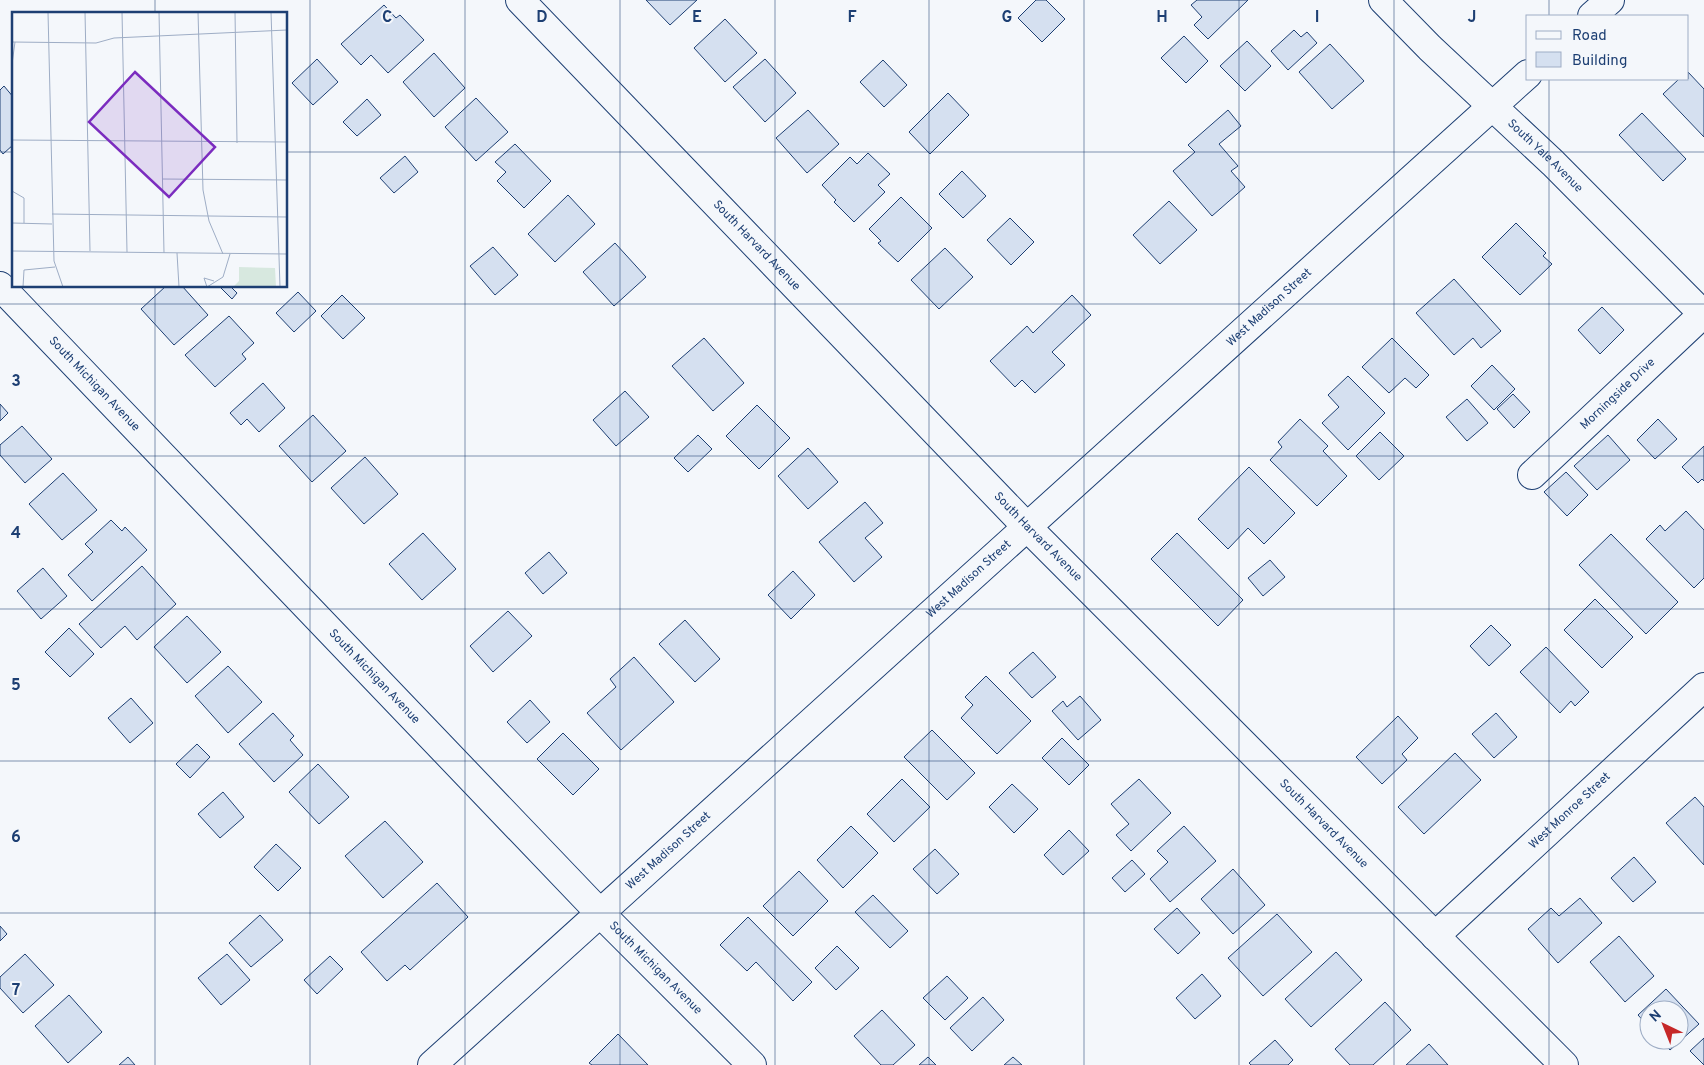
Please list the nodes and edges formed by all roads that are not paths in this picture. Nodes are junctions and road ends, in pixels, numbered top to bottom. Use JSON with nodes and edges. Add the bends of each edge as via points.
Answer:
{"nodes":[{"id":1,"x":520,"y":0,"type":"edge"},
{"id":2,"x":1382,"y":0,"type":"edge"},
{"id":3,"x":1610,"y":0,"type":"edge"},
{"id":4,"x":1593,"y":15,"type":"edge"},
{"id":5,"x":1526,"y":76,"type":"edge"},
{"id":6,"x":1492,"y":106,"type":"junction"},
{"id":7,"x":0,"y":286,"type":"edge"},
{"id":8,"x":1704,"y":315,"type":"edge"},
{"id":9,"x":1532,"y":475,"type":"dead end"},
{"id":10,"x":1027,"y":527,"type":"junction"},
{"id":11,"x":1704,"y":687,"type":"edge"},
{"id":12,"x":600,"y":913,"type":"junction"},
{"id":13,"x":1435,"y":936,"type":"junction"},
{"id":14,"x":432,"y":1065,"type":"edge"},
{"id":15,"x":752,"y":1065,"type":"edge"},
{"id":16,"x":1564,"y":1065,"type":"edge"}],
"edges":[{"from":1,"to":10,"type":"street","name":"South Harvard Avenue"},
{"from":2,"to":6,"type":"street","name":"South Yale Avenue"},
{"from":3,"to":4,"type":"street"},
{"from":5,"to":6,"type":"street","name":"West Madison Street"},
{"from":6,"to":8,"type":"street","name":"South Yale Avenue"},
{"from":6,"to":10,"type":"street","name":"West Madison Street"},
{"from":7,"to":12,"type":"street","name":"South Michigan Avenue"},
{"from":8,"to":9,"type":"street","name":"Morningside Drive"},
{"from":10,"to":12,"type":"street","name":"West Madison Street"},
{"from":10,"to":13,"type":"street","name":"South Harvard Avenue"},
{"from":11,"to":13,"type":"street","name":"West Monroe Street"},
{"from":12,"to":14,"type":"street","name":"West Madison Street"},
{"from":12,"to":15,"type":"street","name":"South Michigan Avenue"},
{"from":13,"to":16,"type":"street","name":"South Harvard Avenue"}]}
